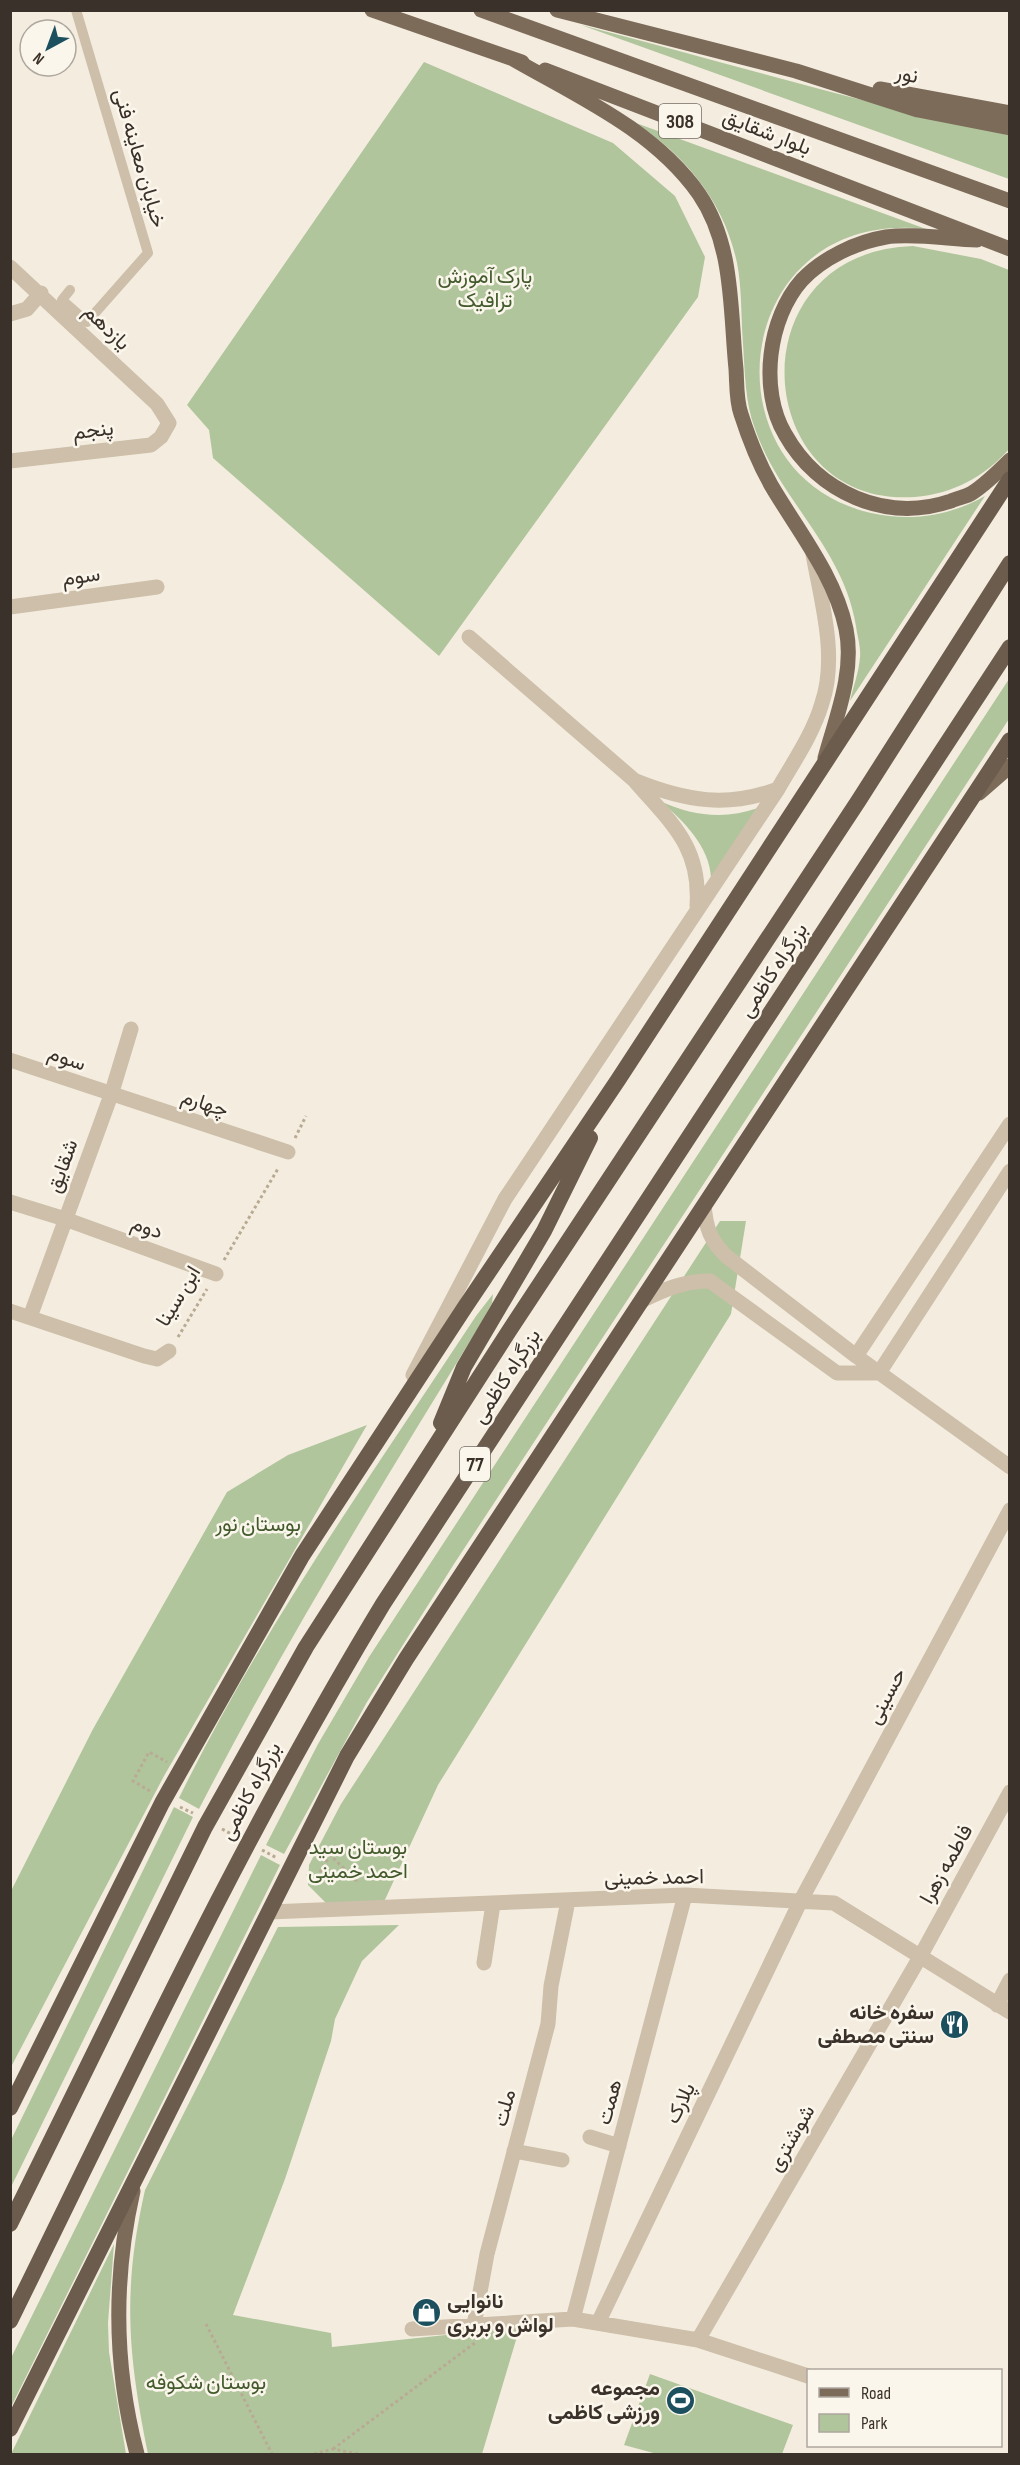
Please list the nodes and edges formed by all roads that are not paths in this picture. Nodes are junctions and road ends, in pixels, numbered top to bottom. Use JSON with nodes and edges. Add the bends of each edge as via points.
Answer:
{"nodes":[{"id":1,"x":76,"y":10,"type":"edge"},
{"id":2,"x":372,"y":10,"type":"edge"},
{"id":3,"x":481,"y":10,"type":"edge"},
{"id":4,"x":557,"y":10,"type":"edge"},
{"id":5,"x":513,"y":59,"type":"junction"},
{"id":6,"x":796,"y":71,"type":"junction"},
{"id":7,"x":1010,"y":113,"type":"edge"},
{"id":8,"x":1010,"y":128,"type":"edge"},
{"id":9,"x":1006,"y":199,"type":"edge"},
{"id":10,"x":986,"y":240,"type":"junction"},
{"id":11,"x":1010,"y":249,"type":"edge"},
{"id":12,"x":10,"y":267,"type":"edge"},
{"id":13,"x":70,"y":290,"type":"dead end"},
{"id":14,"x":41,"y":293,"type":"junction"},
{"id":15,"x":10,"y":314,"type":"edge"},
{"id":16,"x":169,"y":423,"type":"joint"},
{"id":17,"x":1010,"y":460,"type":"edge"},
{"id":18,"x":10,"y":461,"type":"edge"},
{"id":19,"x":1010,"y":479,"type":"edge"},
{"id":20,"x":813,"y":551,"type":"junction"},
{"id":21,"x":1010,"y":563,"type":"edge"},
{"id":22,"x":157,"y":587,"type":"dead end"},
{"id":23,"x":10,"y":607,"type":"edge"},
{"id":24,"x":469,"y":636,"type":"dead end"},
{"id":25,"x":1010,"y":647,"type":"edge"},
{"id":26,"x":1010,"y":740,"type":"edge"},
{"id":27,"x":822,"y":766,"type":"junction"},
{"id":28,"x":1010,"y":766,"type":"edge"},
{"id":29,"x":634,"y":780,"type":"junction"},
{"id":30,"x":778,"y":789,"type":"junction"},
{"id":31,"x":970,"y":800,"type":"junction"},
{"id":32,"x":697,"y":909,"type":"junction"},
{"id":33,"x":131,"y":1029,"type":"dead end"},
{"id":34,"x":10,"y":1060,"type":"edge"},
{"id":35,"x":618,"y":1080,"type":"junction"},
{"id":36,"x":111,"y":1095,"type":"junction"},
{"id":37,"x":1010,"y":1124,"type":"edge"},
{"id":38,"x":288,"y":1152,"type":"road end"},
{"id":39,"x":1010,"y":1171,"type":"edge"},
{"id":40,"x":10,"y":1202,"type":"edge"},
{"id":41,"x":704,"y":1205,"type":"junction"},
{"id":42,"x":65,"y":1219,"type":"junction"},
{"id":43,"x":216,"y":1274,"type":"road end"},
{"id":44,"x":641,"y":1301,"type":"junction"},
{"id":45,"x":10,"y":1311,"type":"edge"},
{"id":46,"x":30,"y":1317,"type":"junction"},
{"id":47,"x":169,"y":1351,"type":"road end"},
{"id":48,"x":856,"y":1356,"type":"junction"},
{"id":49,"x":879,"y":1373,"type":"junction"},
{"id":50,"x":381,"y":1436,"type":"junction"},
{"id":51,"x":427,"y":1458,"type":"junction"},
{"id":52,"x":1010,"y":1467,"type":"edge"},
{"id":53,"x":1010,"y":1510,"type":"edge"},
{"id":54,"x":1010,"y":1792,"type":"edge"},
{"id":55,"x":685,"y":1895,"type":"junction"},
{"id":56,"x":568,"y":1901,"type":"junction"},
{"id":57,"x":801,"y":1902,"type":"junction"},
{"id":58,"x":493,"y":1904,"type":"junction"},
{"id":59,"x":269,"y":1912,"type":"junction"},
{"id":60,"x":920,"y":1957,"type":"junction"},
{"id":61,"x":484,"y":1964,"type":"dead end"},
{"id":62,"x":1010,"y":1980,"type":"edge"},
{"id":63,"x":1003,"y":2008,"type":"edge"},
{"id":64,"x":10,"y":2108,"type":"edge"},
{"id":65,"x":590,"y":2137,"type":"dead end"},
{"id":66,"x":619,"y":2146,"type":"junction"},
{"id":67,"x":514,"y":2151,"type":"junction"},
{"id":68,"x":562,"y":2160,"type":"dead end"},
{"id":69,"x":136,"y":2177,"type":"junction"},
{"id":70,"x":10,"y":2224,"type":"edge"},
{"id":71,"x":573,"y":2319,"type":"junction"},
{"id":72,"x":10,"y":2321,"type":"edge"},
{"id":73,"x":598,"y":2323,"type":"junction"},
{"id":74,"x":412,"y":2329,"type":"dead end"},
{"id":75,"x":478,"y":2331,"type":"junction"},
{"id":76,"x":698,"y":2340,"type":"junction"},
{"id":77,"x":807,"y":2376,"type":"edge"},
{"id":78,"x":10,"y":2429,"type":"edge"},
{"id":79,"x":137,"y":2454,"type":"edge"}],
"edges":[{"from":1,"to":13,"type":"lane","name":"خیابان معاینه فنی","via":[[147,253],[87,322],[62,300]]},
{"from":2,"to":5,"type":"main road","name":"بلوار شقایق","number":"308"},
{"from":3,"to":9,"type":"main road","name":"بلوار شقایق","number":"308"},
{"from":4,"to":6,"type":"main road"},
{"from":5,"to":10,"type":"main road","name":"بلوار شقایق","number":"308"},
{"from":5,"to":20,"type":"main road","via":[[646,138],[684,173],[701,197],[726,255],[739,411],[754,452]]},
{"from":6,"to":7,"type":"main road","name":"نور","via":[[937,102]]},
{"from":6,"to":8,"type":"main road","via":[[918,110]]},
{"from":10,"to":11,"type":"main road","name":"بلوار شقایق","number":"308"},
{"from":10,"to":17,"type":"main road","via":[[887,237],[830,258],[802,281],[787,305],[770,361],[772,400],[784,433],[807,466],[844,494],[886,508],[916,509],[971,494]]},
{"from":12,"to":14,"type":"street","name":"یازدهم"},
{"from":14,"to":15,"type":"street","via":[[27,309]]},
{"from":14,"to":16,"type":"street","name":"یازدهم","via":[[157,404]]},
{"from":16,"to":18,"type":"street","name":"پنجم","via":[[151,445]]},
{"from":19,"to":27,"type":"highway"},
{"from":20,"to":27,"type":"main road","via":[[838,600],[848,654],[844,691]]},
{"from":20,"to":30,"type":"street","via":[[829,660],[823,702]]},
{"from":21,"to":51,"type":"highway","name":"بزرگراه کاظمی","number":"77"},
{"from":22,"to":23,"type":"street","name":"سوم"},
{"from":24,"to":29,"type":"street"},
{"from":25,"to":72,"type":"highway","name":"بزرگراه کاظمی","number":"77","via":[[325,1700],[250,1835]]},
{"from":26,"to":31,"type":"highway"},
{"from":27,"to":35,"type":"highway"},
{"from":28,"to":31,"type":"main road"},
{"from":29,"to":30,"type":"street","via":[[692,799],[724,801]]},
{"from":29,"to":32,"type":"street","via":[[694,860]]},
{"from":30,"to":32,"type":"street"},
{"from":31,"to":41,"type":"highway"},
{"from":32,"to":50,"type":"street","via":[[505,1199]]},
{"from":33,"to":36,"type":"street","name":"شقایق"},
{"from":34,"to":36,"type":"street","name":"سوم"},
{"from":35,"to":50,"type":"highway"},
{"from":35,"to":51,"type":"highway","via":[[544,1231],[464,1367]]},
{"from":36,"to":38,"type":"street","name":"چهارم"},
{"from":36,"to":42,"type":"street","name":"شقایق"},
{"from":37,"to":48,"type":"street"},
{"from":39,"to":49,"type":"street"},
{"from":40,"to":42,"type":"street","name":"دوم"},
{"from":41,"to":44,"type":"highway"},
{"from":41,"to":48,"type":"street","via":[[712,1242],[726,1256]]},
{"from":42,"to":43,"type":"street","name":"دوم"},
{"from":42,"to":46,"type":"street","name":"شقایق"},
{"from":44,"to":49,"type":"street","via":[[667,1287],[710,1281],[837,1373]]},
{"from":44,"to":59,"type":"highway","via":[[406,1659],[347,1756]]},
{"from":45,"to":46,"type":"street","name":"ابن سینا"},
{"from":46,"to":47,"type":"street","name":"ابن سینا","via":[[144,1356],[157,1359]]},
{"from":48,"to":49,"type":"street"},
{"from":49,"to":52,"type":"street"},
{"from":50,"to":64,"type":"highway","via":[[302,1556],[180,1769]]},
{"from":51,"to":70,"type":"highway","name":"بزرگراه کاظمی","number":"77","via":[[306,1647],[205,1827]]},
{"from":53,"to":57,"type":"street","name":"حسینی"},
{"from":54,"to":60,"type":"street","name":"فاطمه زهرا"},
{"from":55,"to":56,"type":"street","name":"احمد خمینی"},
{"from":55,"to":57,"type":"street","name":"احمد خمینی"},
{"from":55,"to":66,"type":"street","name":"همت"},
{"from":56,"to":58,"type":"street","name":"احمد خمینی"},
{"from":56,"to":67,"type":"street","name":"ملت","via":[[551,1986],[548,2024]]},
{"from":57,"to":60,"type":"street","name":"احمد خمینی","via":[[834,1904]]},
{"from":57,"to":73,"type":"street","name":"پلارک"},
{"from":58,"to":59,"type":"street","name":"احمد خمینی"},
{"from":58,"to":61,"type":"street"},
{"from":59,"to":69,"type":"highway"},
{"from":60,"to":63,"type":"street","name":"احمد خمینی"},
{"from":60,"to":76,"type":"street","name":"شوشتری"},
{"from":62,"to":63,"type":"street"},
{"from":65,"to":66,"type":"street"},
{"from":66,"to":71,"type":"street","name":"همت"},
{"from":67,"to":68,"type":"street"},
{"from":67,"to":75,"type":"street","name":"ملت","via":[[487,2254]]},
{"from":69,"to":78,"type":"highway"},
{"from":69,"to":79,"type":"main road","via":[[121,2254],[118,2338],[122,2388]]},
{"from":71,"to":73,"type":"street"},
{"from":71,"to":75,"type":"street"},
{"from":73,"to":76,"type":"street"},
{"from":74,"to":75,"type":"street"},
{"from":76,"to":77,"type":"street"}]}
